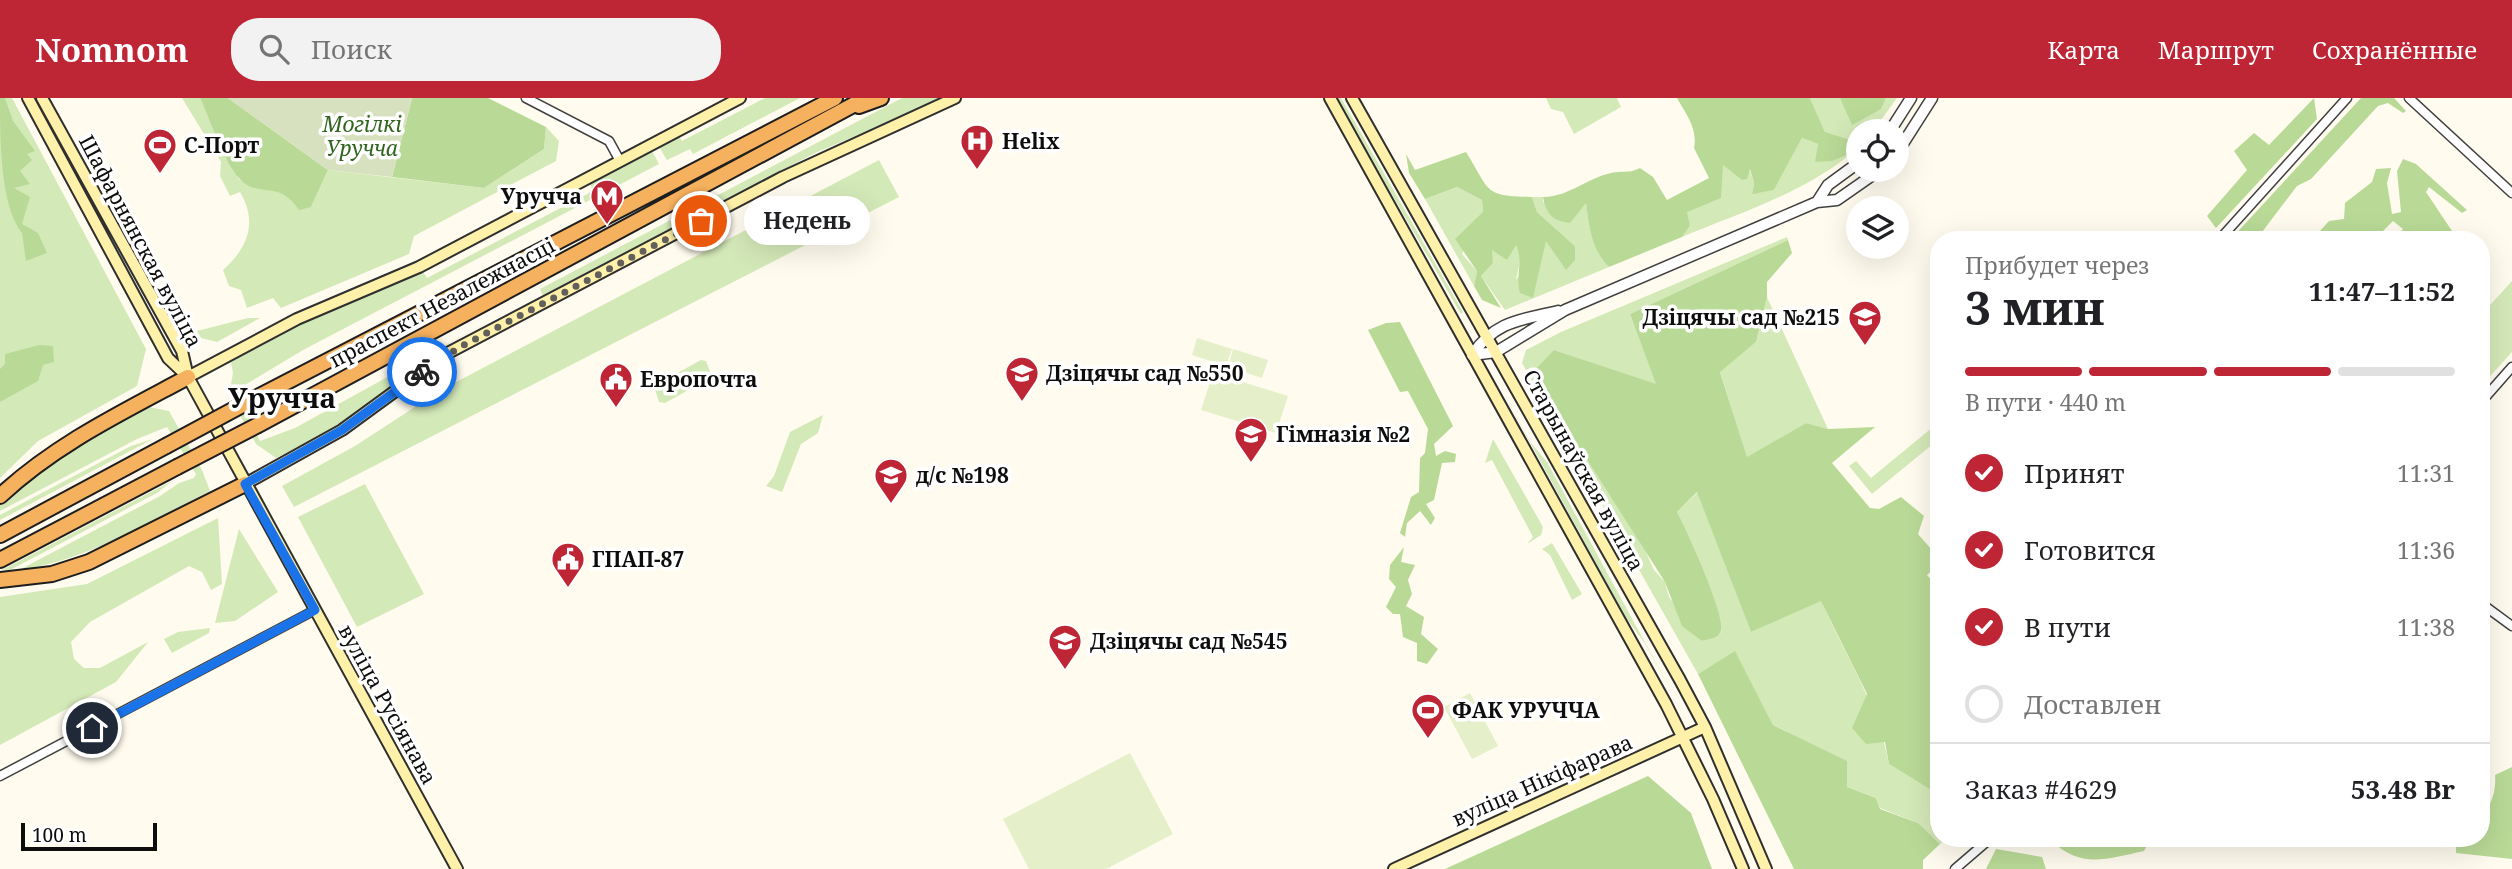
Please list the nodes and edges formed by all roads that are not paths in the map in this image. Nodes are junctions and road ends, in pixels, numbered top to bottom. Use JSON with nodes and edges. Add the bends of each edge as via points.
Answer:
{"nodes":[{"id":1,"x":28,"y":98,"type":"edge"},
{"id":2,"x":42,"y":98,"type":"edge"},
{"id":3,"x":526,"y":98,"type":"edge"},
{"id":4,"x":740,"y":98,"type":"edge"},
{"id":5,"x":866,"y":98,"type":"edge"},
{"id":6,"x":881,"y":98,"type":"edge"},
{"id":7,"x":955,"y":98,"type":"edge"},
{"id":8,"x":1330,"y":98,"type":"edge"},
{"id":9,"x":1352,"y":98,"type":"edge"},
{"id":10,"x":1911,"y":98,"type":"edge"},
{"id":11,"x":1931,"y":98,"type":"edge"},
{"id":12,"x":2347,"y":98,"type":"edge"},
{"id":13,"x":2409,"y":98,"type":"edge"},
{"id":14,"x":831,"y":104,"type":"edge"},
{"id":15,"x":1898,"y":119,"type":"edge"},
{"id":16,"x":1909,"y":134,"type":"edge"},
{"id":17,"x":620,"y":161,"type":"junction"},
{"id":18,"x":1846,"y":172,"type":"edge"},
{"id":19,"x":1863,"y":182,"type":"edge"},
{"id":20,"x":2512,"y":193,"type":"edge"},
{"id":21,"x":1817,"y":202,"type":"junction"},
{"id":22,"x":2227,"y":231,"type":"edge"},
{"id":23,"x":1566,"y":310,"type":"junction"},
{"id":24,"x":1486,"y":335,"type":"junction"},
{"id":25,"x":1496,"y":352,"type":"junction"},
{"id":26,"x":1472,"y":355,"type":"junction"},
{"id":27,"x":2512,"y":367,"type":"edge"},
{"id":28,"x":188,"y":377,"type":"junction"},
{"id":29,"x":2490,"y":392,"type":"edge"},
{"id":30,"x":245,"y":484,"type":"junction"},
{"id":31,"x":0,"y":496,"type":"edge"},
{"id":32,"x":0,"y":535,"type":"edge"},
{"id":33,"x":0,"y":560,"type":"edge"},
{"id":34,"x":0,"y":580,"type":"edge"},
{"id":35,"x":315,"y":610,"type":"junction"},
{"id":36,"x":2490,"y":610,"type":"edge"},
{"id":37,"x":2512,"y":626,"type":"edge"},
{"id":38,"x":1705,"y":727,"type":"junction"},
{"id":39,"x":1682,"y":737,"type":"junction"},
{"id":40,"x":0,"y":776,"type":"edge"},
{"id":41,"x":1981,"y":847,"type":"edge"},
{"id":42,"x":457,"y":869,"type":"edge"},
{"id":43,"x":1394,"y":869,"type":"edge"},
{"id":44,"x":1742,"y":869,"type":"edge"},
{"id":45,"x":1766,"y":869,"type":"edge"},
{"id":46,"x":1955,"y":869,"type":"edge"}],
"edges":[{"from":1,"to":28,"type":"main road","name":"Шафарнянская вуліца","via":[[168,358]]},
{"from":2,"to":28,"type":"main road","name":"Шафарнянская вуліца","via":[[182,351]]},
{"from":3,"to":17,"type":"street","via":[[609,141]]},
{"from":4,"to":17,"type":"main road"},
{"from":5,"to":14,"type":"highway","name":"праспект Незалежнасці"},
{"from":6,"to":14,"type":"highway"},
{"from":7,"to":30,"type":"main road","via":[[783,177],[446,354],[342,430]]},
{"from":8,"to":26,"type":"main road","name":"Старынаўская вуліца"},
{"from":9,"to":24,"type":"main road","name":"Старынаўская вуліца"},
{"from":10,"to":15,"type":"street"},
{"from":11,"to":16,"type":"street"},
{"from":12,"to":22,"type":"street"},
{"from":13,"to":20,"type":"street"},
{"from":14,"to":32,"type":"highway","name":"праспект Незалежнасці","bridge":true,"via":[[246,403]]},
{"from":14,"to":33,"type":"highway","name":"праспект Незалежнасці","bridge":true,"via":[[257,425]]},
{"from":17,"to":28,"type":"main road","via":[[419,267],[297,319]]},
{"from":18,"to":21,"type":"street","via":[[1828,185]]},
{"from":19,"to":21,"type":"street","via":[[1837,200]]},
{"from":21,"to":23,"type":"street"},
{"from":23,"to":24,"type":"street","via":[[1518,321]]},
{"from":23,"to":25,"type":"street"},
{"from":24,"to":25,"type":"main road","name":"Старынаўская вуліца"},
{"from":24,"to":26,"type":"street"},
{"from":25,"to":26,"type":"street"},
{"from":25,"to":38,"type":"main road","name":"Старынаўская вуліца"},
{"from":26,"to":39,"type":"main road","name":"Старынаўская вуліца"},
{"from":27,"to":29,"type":"street"},
{"from":28,"to":30,"type":"main road","name":"вуліца Русіянава"},
{"from":28,"to":31,"type":"highway","via":[[75,436]]},
{"from":30,"to":34,"type":"highway","via":[[89,562],[52,574]]},
{"from":30,"to":35,"type":"main road","name":"вуліца Русіянава"},
{"from":35,"to":40,"type":"street"},
{"from":35,"to":42,"type":"main road","name":"вуліца Русіянава"},
{"from":36,"to":37,"type":"street"},
{"from":38,"to":39,"type":"main road","name":"вуліца Нікіфарава"},
{"from":38,"to":45,"type":"main road","name":"Старынаўская вуліца"},
{"from":39,"to":43,"type":"main road","name":"вуліца Нікіфарава"},
{"from":39,"to":44,"type":"main road","name":"Старынаўская вуліца"},
{"from":41,"to":46,"type":"street"}]}
